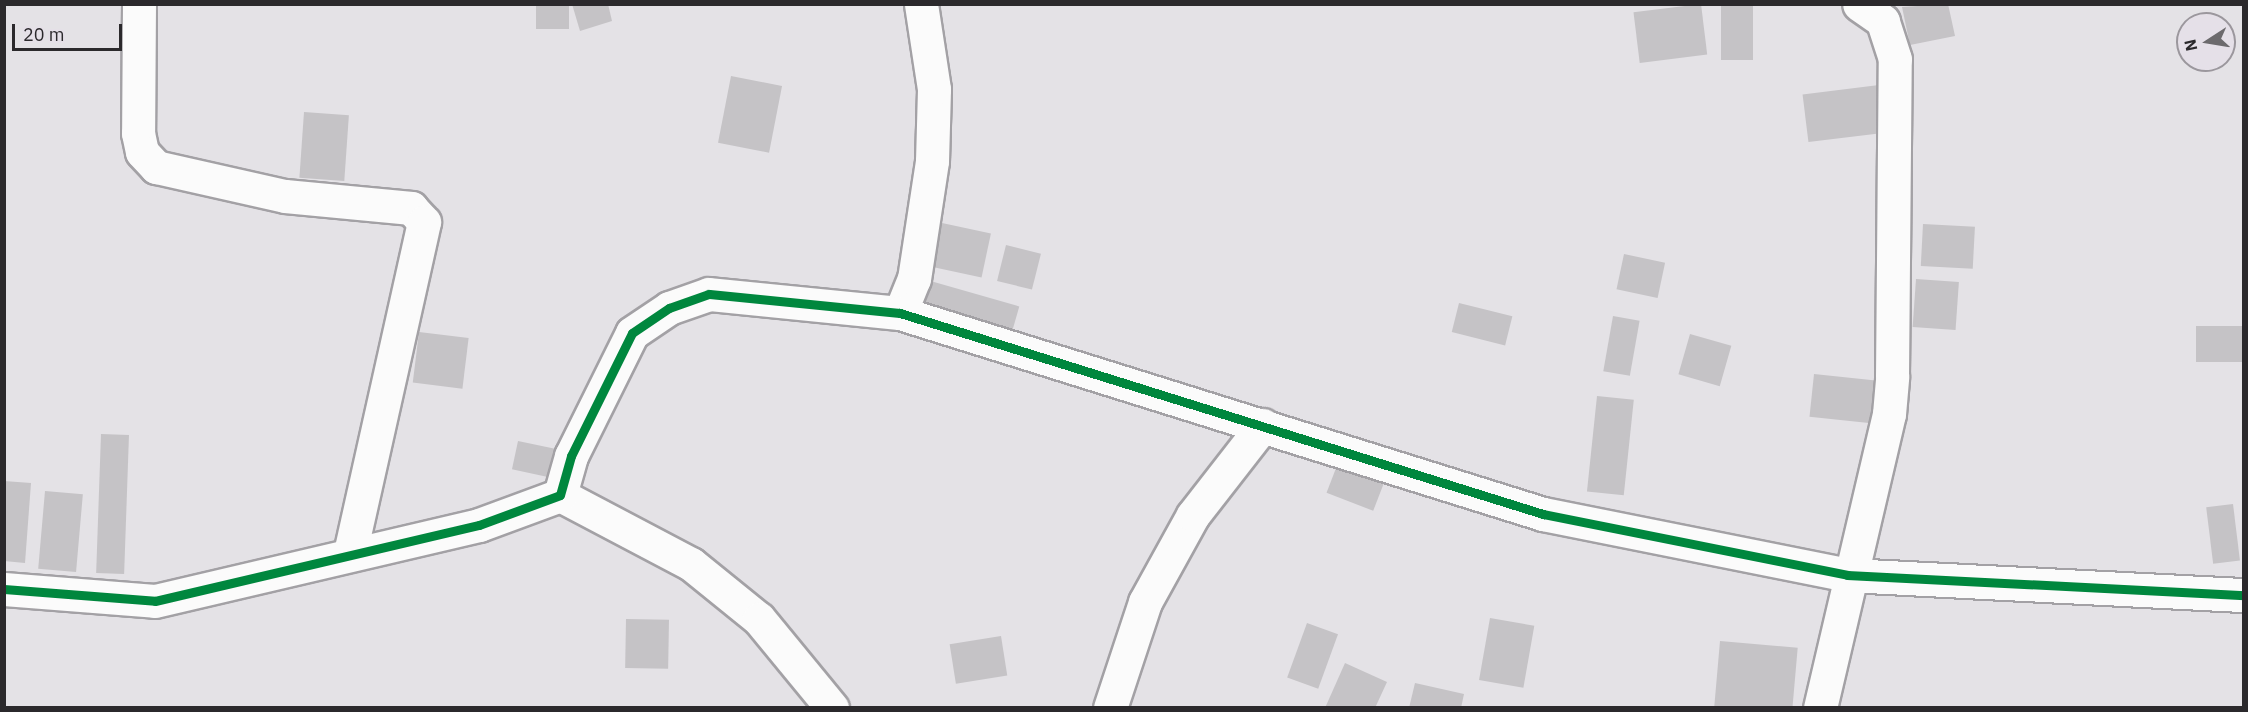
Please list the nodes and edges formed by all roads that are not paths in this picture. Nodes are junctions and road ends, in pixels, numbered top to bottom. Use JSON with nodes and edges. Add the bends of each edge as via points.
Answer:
{"nodes":[{"id":1,"x":139,"y":4,"type":"edge"},
{"id":2,"x":921,"y":4,"type":"edge"},
{"id":3,"x":1859,"y":4,"type":"edge"},
{"id":4,"x":900,"y":313,"type":"junction"},
{"id":5,"x":1263,"y":425,"type":"junction"},
{"id":6,"x":560,"y":495,"type":"junction"},
{"id":7,"x":350,"y":553,"type":"junction"},
{"id":8,"x":1847,"y":575,"type":"junction"},
{"id":9,"x":4,"y":589,"type":"edge"},
{"id":10,"x":2244,"y":595,"type":"edge"},
{"id":11,"x":832,"y":708,"type":"edge"},
{"id":12,"x":1110,"y":708,"type":"edge"},
{"id":13,"x":1820,"y":708,"type":"edge"}],
"edges":[{"from":1,"to":7,"type":"street","via":[[138,133],[142,153],[156,167],[285,196],[411,208],[424,222]]},
{"from":2,"to":4,"type":"street","via":[[934,89],[932,161],[914,279]]},
{"from":3,"to":8,"type":"street","via":[[1883,21],[1895,59],[1892,376],[1889,414]]},
{"from":4,"to":5,"type":"street"},
{"from":4,"to":6,"type":"street","via":[[709,294],[669,308],[632,333],[572,456]]},
{"from":5,"to":8,"type":"street","via":[[1543,514]]},
{"from":5,"to":12,"type":"street","via":[[1193,515],[1145,602]]},
{"from":6,"to":7,"type":"street","via":[[479,525]]},
{"from":6,"to":11,"type":"street","via":[[691,564],[759,619]]},
{"from":7,"to":9,"type":"street","via":[[155,601]]},
{"from":8,"to":10,"type":"street"},
{"from":8,"to":13,"type":"street"}]}
